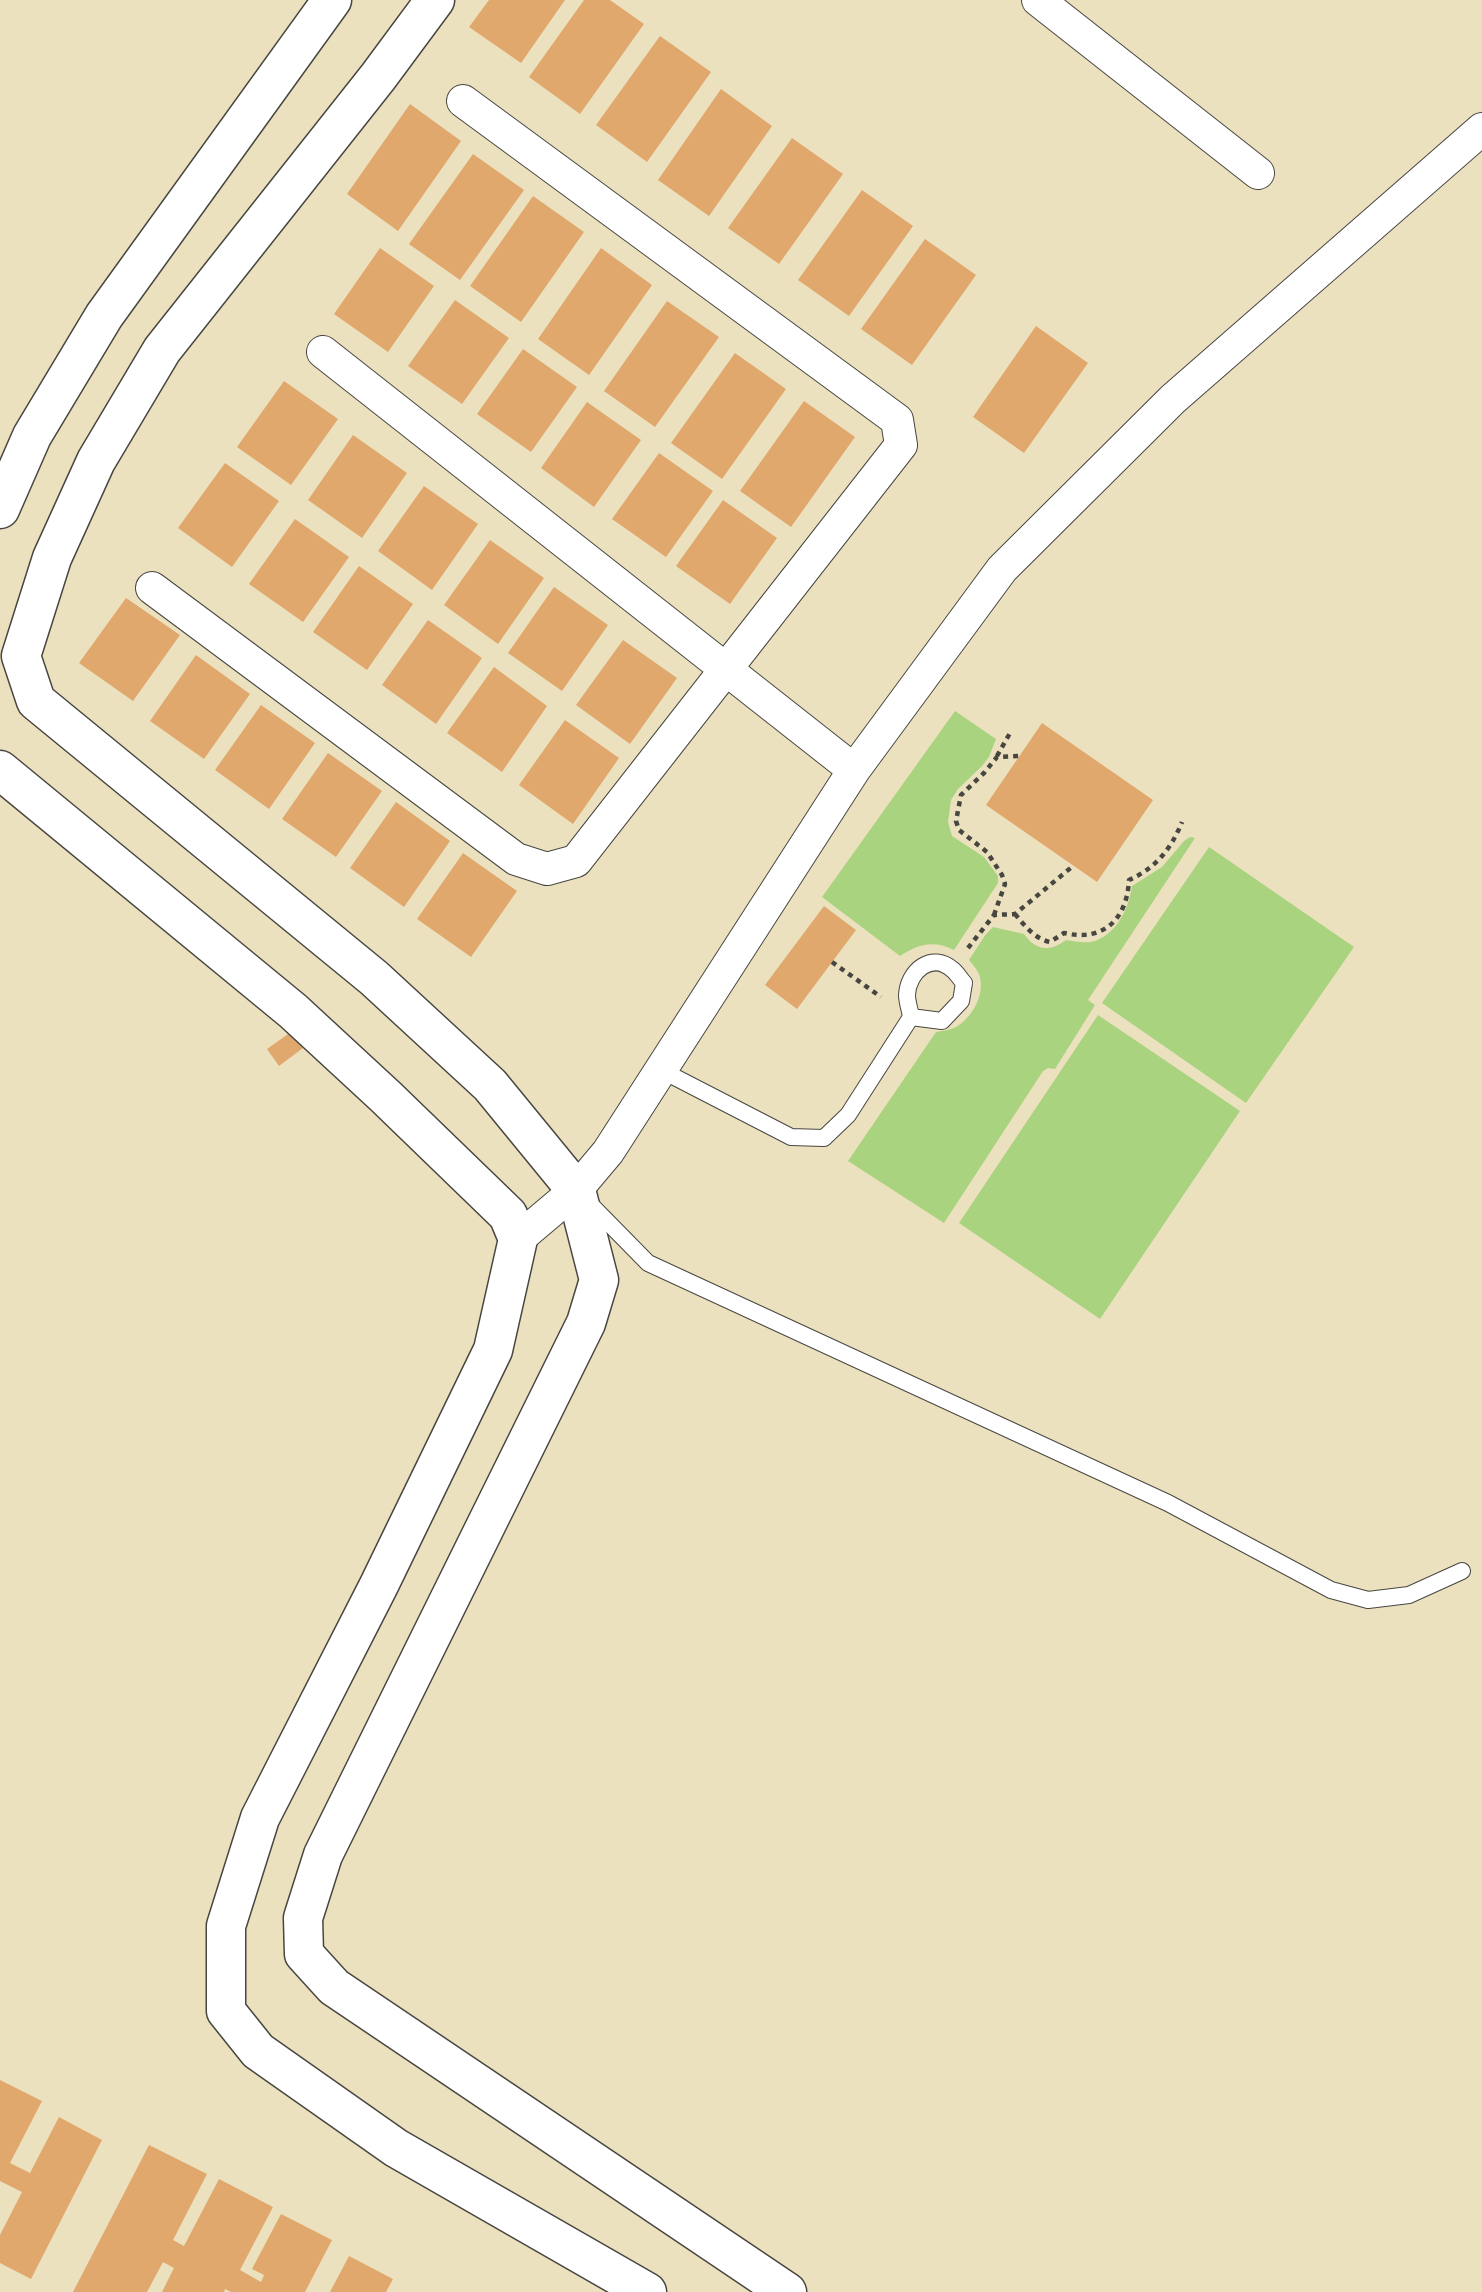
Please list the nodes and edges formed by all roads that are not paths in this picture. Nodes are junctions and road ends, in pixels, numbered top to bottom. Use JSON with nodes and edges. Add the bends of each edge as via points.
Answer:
{"nodes":[{"id":1,"x":332,"y":0,"type":"edge"},
{"id":2,"x":435,"y":0,"type":"edge"},
{"id":3,"x":1038,"y":0,"type":"edge"},
{"id":4,"x":463,"y":101,"type":"dead end"},
{"id":5,"x":1482,"y":129,"type":"edge"},
{"id":6,"x":1258,"y":173,"type":"dead end"},
{"id":7,"x":323,"y":352,"type":"dead end"},
{"id":8,"x":0,"y":509,"type":"edge"},
{"id":9,"x":152,"y":588,"type":"dead end"},
{"id":10,"x":725,"y":669,"type":"junction"},
{"id":11,"x":0,"y":770,"type":"edge"},
{"id":12,"x":854,"y":770,"type":"junction"},
{"id":13,"x":911,"y":1017,"type":"junction"},
{"id":14,"x":661,"y":1070,"type":"junction"},
{"id":15,"x":576,"y":1190,"type":"junction"},
{"id":16,"x":518,"y":1239,"type":"junction"},
{"id":17,"x":1462,"y":1571,"type":"dead end"},
{"id":18,"x":647,"y":2292,"type":"edge"},
{"id":19,"x":787,"y":2292,"type":"edge"}],
"edges":[{"from":1,"to":8,"type":"street","via":[[104,316],[32,436]]},
{"from":2,"to":15,"type":"street","via":[[162,350],[96,461],[52,558],[21,656],[36,701],[374,978],[489,1085]]},
{"from":3,"to":6,"type":"street"},
{"from":4,"to":10,"type":"street","via":[[897,420],[901,445]]},
{"from":5,"to":12,"type":"street","via":[[1173,399],[1002,569]]},
{"from":7,"to":10,"type":"street"},
{"from":9,"to":10,"type":"street","via":[[516,859],[547,869],[576,861]]},
{"from":10,"to":12,"type":"street"},
{"from":11,"to":16,"type":"street","via":[[293,1012],[508,1214]]},
{"from":12,"to":14,"type":"street"},
{"from":13,"to":13,"type":"lane","via":[[907,994],[914,972],[925,964],[952,968],[964,983],[961,1001],[942,1021]]},
{"from":13,"to":14,"type":"lane","via":[[848,1115],[824,1138],[790,1137]]},
{"from":14,"to":15,"type":"street","via":[[608,1152]]},
{"from":15,"to":16,"type":"street"},
{"from":15,"to":17,"type":"lane","via":[[648,1263],[1168,1503],[1331,1590],[1368,1600],[1409,1595]]},
{"from":15,"to":19,"type":"street","via":[[598,1280],[586,1323],[323,1855],[303,1918],[304,1954],[334,1987]]},
{"from":16,"to":18,"type":"street","via":[[493,1350],[260,1818],[226,1926],[226,2011],[258,2051],[396,2148]]}]}
